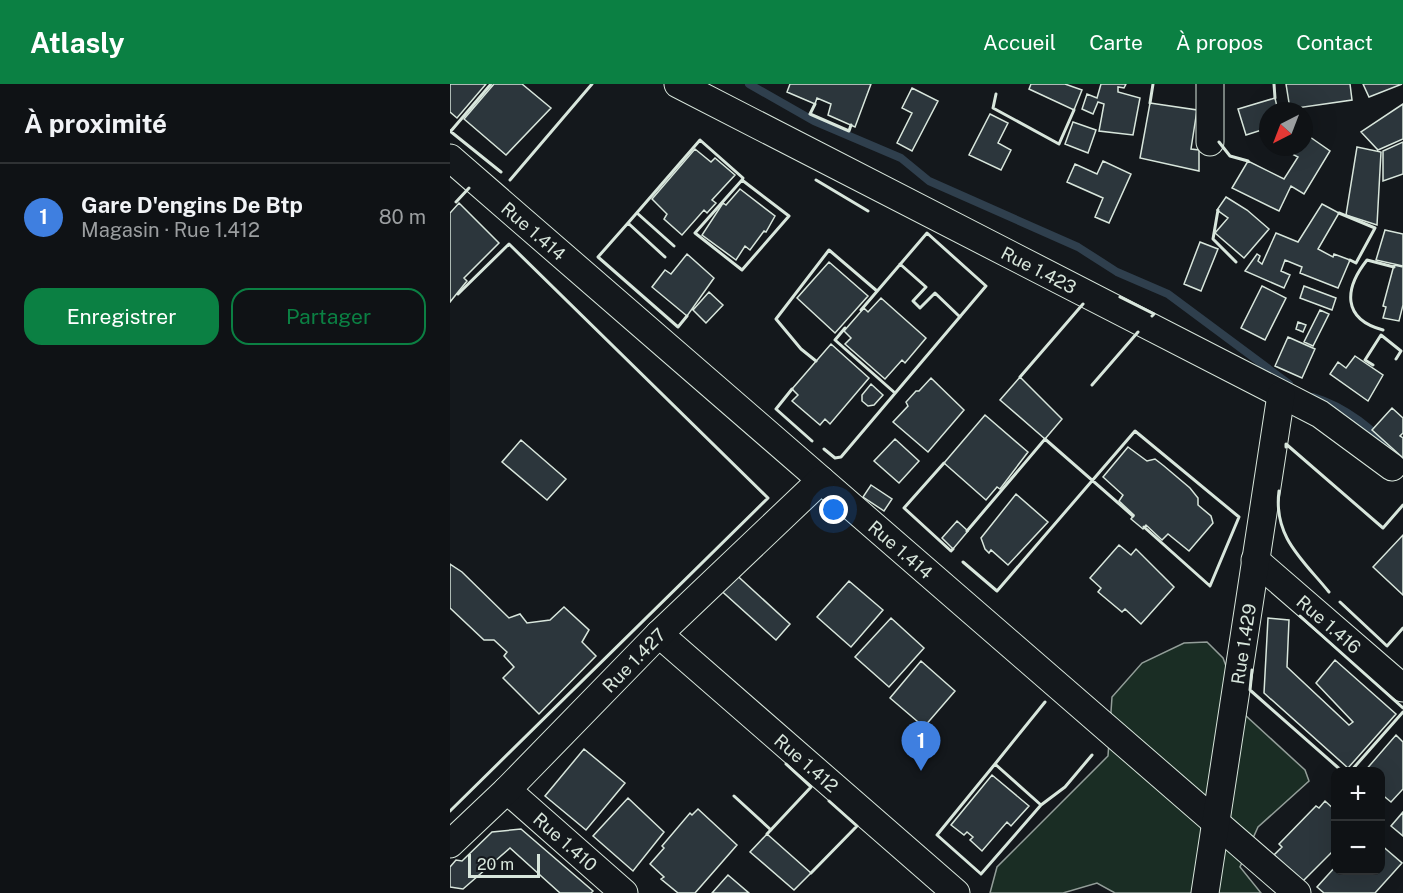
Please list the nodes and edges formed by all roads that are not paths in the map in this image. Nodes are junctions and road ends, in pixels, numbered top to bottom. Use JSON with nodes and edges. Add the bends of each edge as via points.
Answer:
{"nodes":[{"id":1,"x":678,"y":84,"type":"edge"},
{"id":2,"x":1210,"y":84,"type":"edge"},
{"id":3,"x":1210,"y":142,"type":"dead end"},
{"id":4,"x":450,"y":158,"type":"edge"},
{"id":5,"x":1281,"y":395,"type":"junction"},
{"id":6,"x":1392,"y":467,"type":"dead end"},
{"id":7,"x":822,"y":480,"type":"junction"},
{"id":8,"x":1255,"y":560,"type":"junction"},
{"id":9,"x":659,"y":634,"type":"junction"},
{"id":10,"x":1403,"y":688,"type":"edge"},
{"id":11,"x":507,"y":790,"type":"junction"},
{"id":12,"x":1216,"y":822,"type":"junction"},
{"id":13,"x":450,"y":844,"type":"edge"},
{"id":14,"x":624,"y":893,"type":"edge"},
{"id":15,"x":956,"y":893,"type":"edge"},
{"id":16,"x":1205,"y":893,"type":"edge"},
{"id":17,"x":1297,"y":893,"type":"edge"}],
"edges":[{"from":1,"to":5,"type":"street","name":"Rue 1.423"},
{"from":2,"to":3,"type":"street"},
{"from":4,"to":7,"type":"street","name":"Rue 1.414"},
{"from":5,"to":6,"type":"street","name":"Rue 1.423","via":[[1320,414]]},
{"from":5,"to":8,"type":"street","name":"Rue 1.429"},
{"from":7,"to":9,"type":"street","name":"Rue 1.427"},
{"from":7,"to":12,"type":"street","name":"Rue 1.414"},
{"from":8,"to":10,"type":"street","name":"Rue 1.416"},
{"from":8,"to":12,"type":"street","name":"Rue 1.429"},
{"from":9,"to":11,"type":"street","name":"Rue 1.427"},
{"from":9,"to":15,"type":"street","name":"Rue 1.412"},
{"from":11,"to":13,"type":"street","name":"Rue 1.427"},
{"from":11,"to":14,"type":"street","name":"Rue 1.410"},
{"from":12,"to":16,"type":"street","name":"Rue 1.429"},
{"from":12,"to":17,"type":"street","name":"Rue 1.414"}]}
